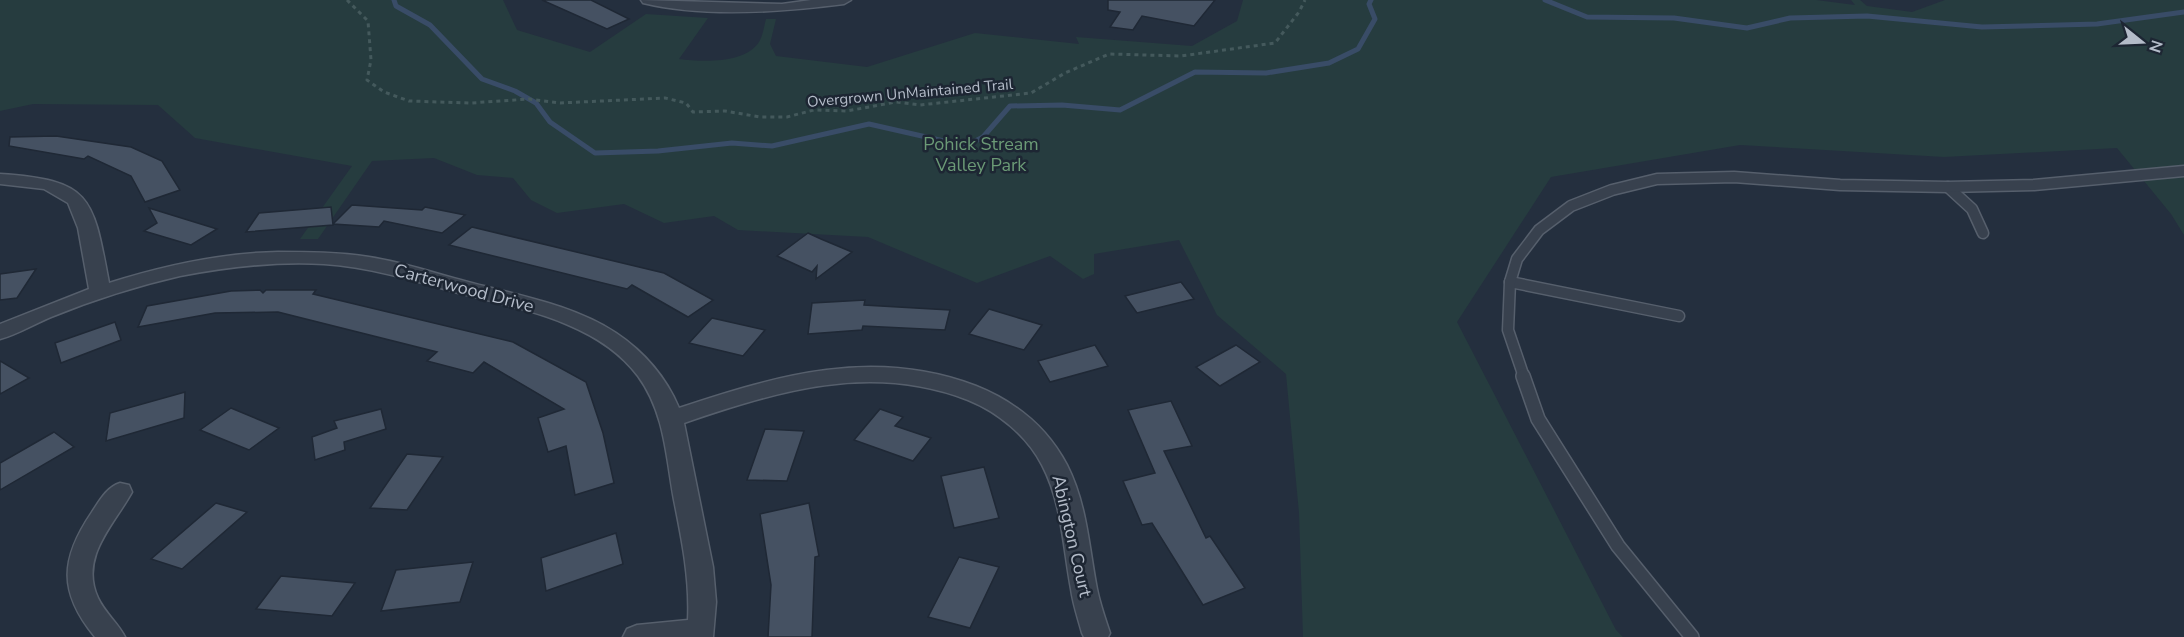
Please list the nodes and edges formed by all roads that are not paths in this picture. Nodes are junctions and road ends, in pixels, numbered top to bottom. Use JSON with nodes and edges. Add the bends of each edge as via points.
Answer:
{"nodes":[{"id":1,"x":648,"y":0,"type":"edge"},
{"id":2,"x":844,"y":0,"type":"edge"},
{"id":3,"x":2184,"y":171,"type":"edge"},
{"id":4,"x":0,"y":179,"type":"edge"},
{"id":5,"x":1948,"y":187,"type":"junction"},
{"id":6,"x":1983,"y":233,"type":"dead end"},
{"id":7,"x":1510,"y":282,"type":"junction"},
{"id":8,"x":100,"y":291,"type":"junction"},
{"id":9,"x":1679,"y":316,"type":"dead end"},
{"id":10,"x":0,"y":332,"type":"edge"},
{"id":11,"x":671,"y":418,"type":"junction"},
{"id":12,"x":120,"y":492,"type":"dead end"},
{"id":13,"x":1096,"y":633,"type":"dead end"},
{"id":14,"x":700,"y":634,"type":"edge"},
{"id":15,"x":111,"y":637,"type":"edge"},
{"id":16,"x":638,"y":637,"type":"edge"},
{"id":17,"x":1692,"y":637,"type":"edge"}],
"edges":[{"from":1,"to":2,"type":"street","via":[[674,5],[782,8]]},
{"from":3,"to":5,"type":"lane","via":[[2034,185]]},
{"from":4,"to":8,"type":"street","via":[[52,186],[76,200],[83,213]]},
{"from":5,"to":6,"type":"lane","via":[[1972,209]]},
{"from":5,"to":7,"type":"lane","via":[[1840,185],[1734,177],[1657,179],[1571,206],[1539,230],[1517,259]]},
{"from":7,"to":9,"type":"lane"},
{"from":7,"to":17,"type":"lane","via":[[1508,330],[1539,419],[1618,546]]},
{"from":8,"to":10,"type":"street","name":"Carterwood Drive"},
{"from":8,"to":11,"type":"street","name":"Carterwood Drive","via":[[200,267],[254,259],[316,256],[370,262],[550,310],[585,324],[636,359],[660,393]]},
{"from":11,"to":13,"type":"street","name":"Abington Court","via":[[784,384],[849,373],[888,372],[926,377],[995,403],[1034,434],[1065,488]]},
{"from":11,"to":14,"type":"street","name":"Carterwood Drive","via":[[702,578]]},
{"from":12,"to":15,"type":"street","via":[[95,524],[79,568],[82,591],[92,616]]},
{"from":14,"to":16,"type":"street"}]}
